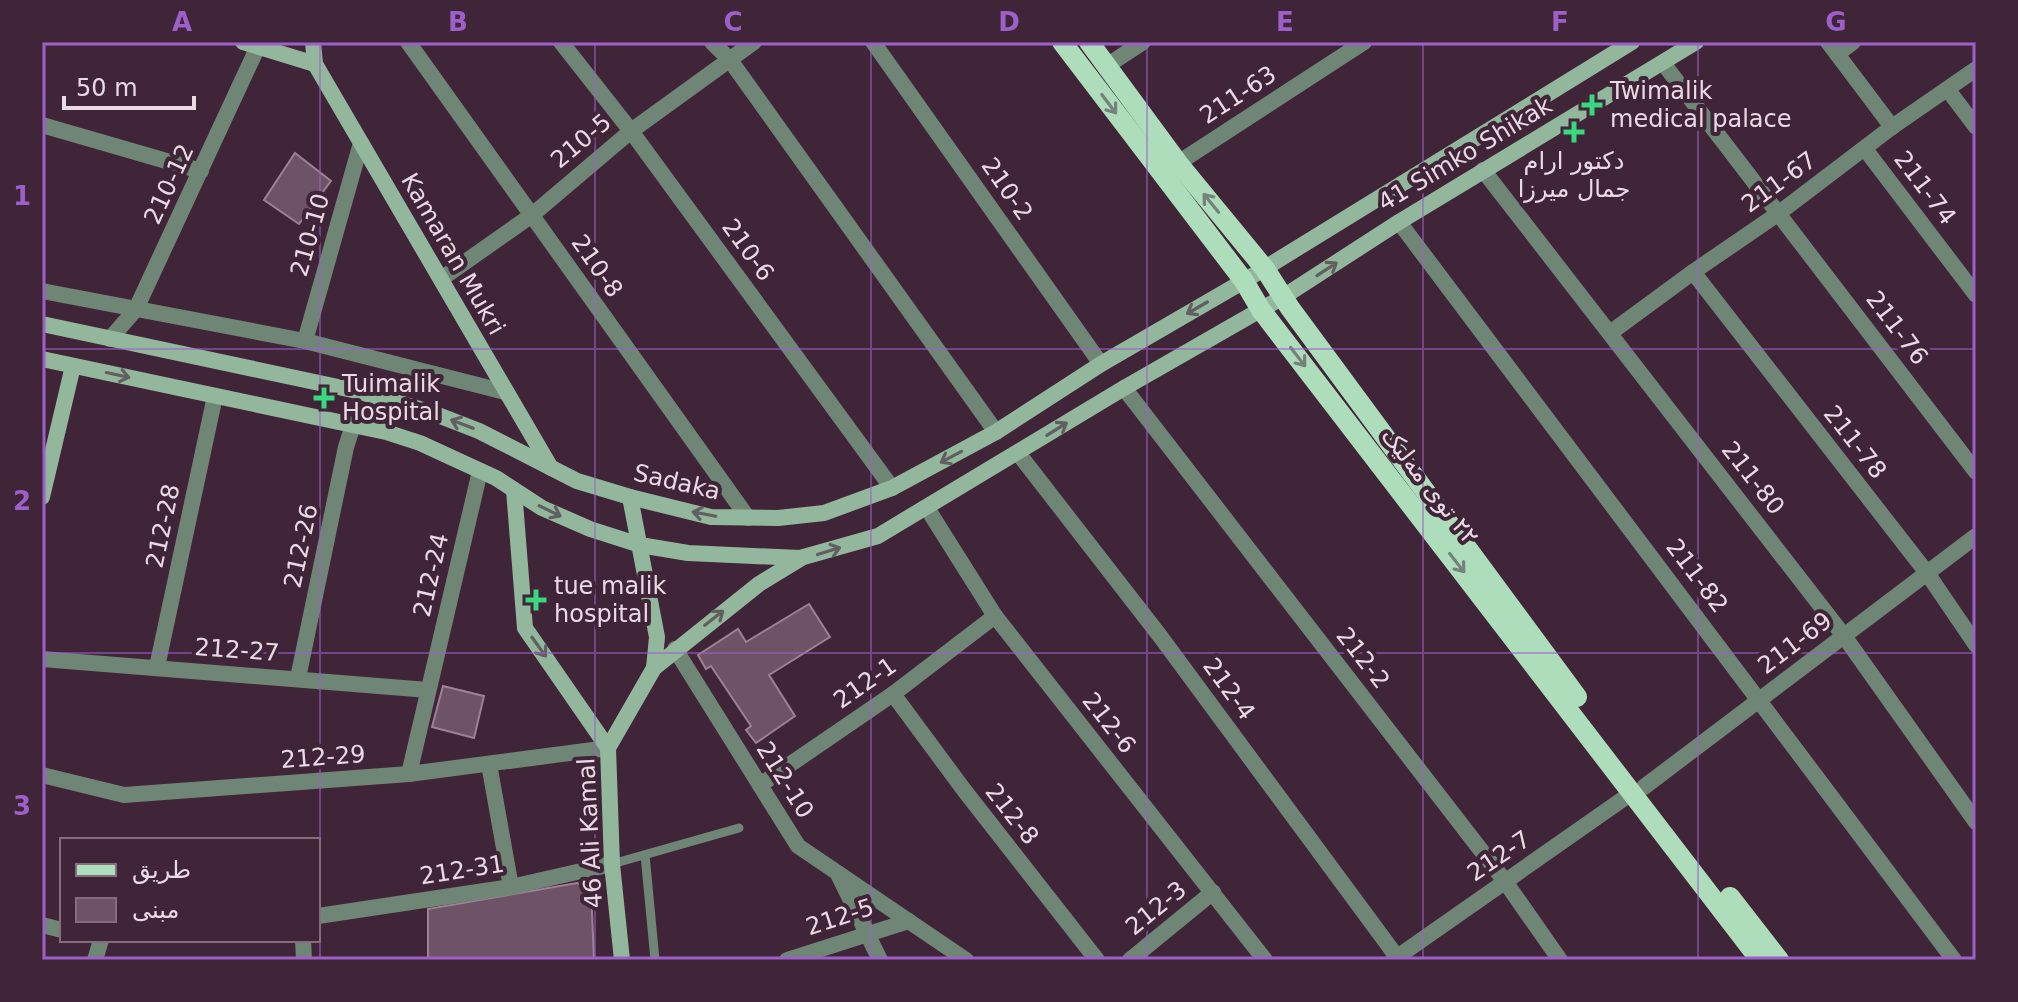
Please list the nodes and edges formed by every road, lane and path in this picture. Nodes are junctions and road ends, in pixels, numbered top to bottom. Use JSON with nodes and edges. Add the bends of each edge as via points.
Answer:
{"nodes":[{"id":1,"x":313,"y":42,"type":"edge"},
{"id":2,"x":408,"y":42,"type":"edge"},
{"id":3,"x":561,"y":42,"type":"edge"},
{"id":4,"x":712,"y":42,"type":"edge"},
{"id":5,"x":754,"y":42,"type":"edge"},
{"id":6,"x":873,"y":42,"type":"edge"},
{"id":7,"x":1062,"y":42,"type":"edge"},
{"id":8,"x":1089,"y":42,"type":"edge"},
{"id":9,"x":1143,"y":42,"type":"edge"},
{"id":10,"x":1364,"y":42,"type":"edge"},
{"id":11,"x":1632,"y":42,"type":"edge"},
{"id":12,"x":1696,"y":42,"type":"edge"},
{"id":13,"x":1853,"y":42,"type":"edge"},
{"id":14,"x":253,"y":43,"type":"edge"},
{"id":15,"x":1832,"y":48,"type":"edge"},
{"id":16,"x":730,"y":60,"type":"junction"},
{"id":17,"x":1663,"y":63,"type":"junction"},
{"id":18,"x":315,"y":64,"type":"junction"},
{"id":19,"x":1108,"y":65,"type":"junction"},
{"id":20,"x":1976,"y":69,"type":"edge"},
{"id":21,"x":1948,"y":90,"type":"junction"},
{"id":22,"x":1892,"y":127,"type":"junction"},
{"id":23,"x":1976,"y":127,"type":"edge"},
{"id":24,"x":43,"y":128,"type":"edge"},
{"id":25,"x":631,"y":131,"type":"junction"},
{"id":26,"x":361,"y":143,"type":"junction"},
{"id":27,"x":1865,"y":149,"type":"junction"},
{"id":28,"x":1178,"y":163,"type":"junction"},
{"id":29,"x":1483,"y":170,"type":"junction"},
{"id":30,"x":201,"y":171,"type":"junction"},
{"id":31,"x":1779,"y":213,"type":"junction"},
{"id":32,"x":532,"y":215,"type":"junction"},
{"id":33,"x":1399,"y":222,"type":"junction"},
{"id":34,"x":1265,"y":269,"type":"junction"},
{"id":35,"x":1693,"y":272,"type":"junction"},
{"id":36,"x":441,"y":279,"type":"junction"},
{"id":37,"x":1244,"y":281,"type":"junction"},
{"id":38,"x":42,"y":291,"type":"edge"},
{"id":39,"x":1976,"y":295,"type":"edge"},
{"id":40,"x":1283,"y":297,"type":"junction"},
{"id":41,"x":136,"y":309,"type":"junction"},
{"id":42,"x":1261,"y":310,"type":"junction"},
{"id":43,"x":42,"y":324,"type":"edge"},
{"id":44,"x":1610,"y":333,"type":"junction"},
{"id":45,"x":110,"y":339,"type":"junction"},
{"id":46,"x":305,"y":341,"type":"junction"},
{"id":47,"x":42,"y":359,"type":"edge"},
{"id":48,"x":1101,"y":364,"type":"junction"},
{"id":49,"x":73,"y":366,"type":"junction"},
{"id":50,"x":1124,"y":388,"type":"junction"},
{"id":51,"x":505,"y":392,"type":"junction"},
{"id":52,"x":215,"y":396,"type":"junction"},
{"id":53,"x":353,"y":425,"type":"junction"},
{"id":54,"x":996,"y":432,"type":"junction"},
{"id":55,"x":1018,"y":453,"type":"junction"},
{"id":56,"x":551,"y":468,"type":"junction"},
{"id":57,"x":480,"y":471,"type":"junction"},
{"id":58,"x":1976,"y":472,"type":"edge"},
{"id":59,"x":892,"y":488,"type":"junction"},
{"id":60,"x":514,"y":490,"type":"junction"},
{"id":61,"x":42,"y":497,"type":"edge"},
{"id":62,"x":630,"y":497,"type":"junction"},
{"id":63,"x":927,"y":508,"type":"junction"},
{"id":64,"x":748,"y":518,"type":"junction"},
{"id":65,"x":1976,"y":536,"type":"edge"},
{"id":66,"x":640,"y":545,"type":"junction"},
{"id":67,"x":800,"y":558,"type":"junction"},
{"id":68,"x":1927,"y":573,"type":"junction"},
{"id":69,"x":995,"y":616,"type":"junction"},
{"id":70,"x":1844,"y":636,"type":"junction"},
{"id":71,"x":1976,"y":645,"type":"edge"},
{"id":72,"x":675,"y":649,"type":"junction"},
{"id":73,"x":42,"y":659,"type":"edge"},
{"id":74,"x":157,"y":667,"type":"junction"},
{"id":75,"x":654,"y":668,"type":"junction"},
{"id":76,"x":298,"y":678,"type":"junction"},
{"id":77,"x":428,"y":690,"type":"junction"},
{"id":78,"x":893,"y":694,"type":"junction"},
{"id":79,"x":1760,"y":699,"type":"junction"},
{"id":80,"x":608,"y":748,"type":"junction"},
{"id":81,"x":489,"y":764,"type":"junction"},
{"id":82,"x":409,"y":774,"type":"junction"},
{"id":83,"x":42,"y":775,"type":"edge"},
{"id":84,"x":760,"y":785,"type":"junction"},
{"id":85,"x":1638,"y":789,"type":"junction"},
{"id":86,"x":1976,"y":822,"type":"edge"},
{"id":87,"x":739,"y":828,"type":"dead end"},
{"id":88,"x":645,"y":855,"type":"junction"},
{"id":89,"x":612,"y":864,"type":"junction"},
{"id":90,"x":837,"y":873,"type":"junction"},
{"id":91,"x":1504,"y":880,"type":"junction"},
{"id":92,"x":511,"y":887,"type":"junction"},
{"id":93,"x":1213,"y":892,"type":"junction"},
{"id":94,"x":320,"y":916,"type":"edge"},
{"id":95,"x":909,"y":921,"type":"junction"},
{"id":96,"x":869,"y":934,"type":"junction"},
{"id":97,"x":1405,"y":956,"type":"edge"},
{"id":98,"x":622,"y":960,"type":"edge"},
{"id":99,"x":655,"y":960,"type":"edge"},
{"id":100,"x":787,"y":960,"type":"edge"},
{"id":101,"x":880,"y":960,"type":"edge"},
{"id":102,"x":966,"y":960,"type":"edge"},
{"id":103,"x":1097,"y":960,"type":"edge"},
{"id":104,"x":1130,"y":960,"type":"edge"},
{"id":105,"x":1265,"y":960,"type":"edge"},
{"id":106,"x":1560,"y":960,"type":"edge"},
{"id":107,"x":1760,"y":960,"type":"edge"},
{"id":108,"x":1779,"y":960,"type":"edge"},
{"id":109,"x":1954,"y":960,"type":"edge"}],
"edges":[{"from":1,"to":18,"type":"main road","name":"Kamaran Mukri"},
{"from":2,"to":32,"type":"street","name":"210-8"},
{"from":3,"to":25,"type":"street","name":"210-6"},
{"from":4,"to":16,"type":"street"},
{"from":5,"to":16,"type":"street","name":"210-5"},
{"from":6,"to":48,"type":"street","name":"210-2"},
{"from":7,"to":37,"type":"main road","name":"٢٢ توی مەلیک","one_way":true},
{"from":8,"to":19,"type":"main road","name":"٢٢ توی مەلیک"},
{"from":9,"to":19,"type":"street"},
{"from":10,"to":28,"type":"street","name":"211-63"},
{"from":11,"to":34,"type":"main road","name":"41 Simko Shikak"},
{"from":12,"to":17,"type":"main road","name":"41 Simko Shikak"},
{"from":13,"to":15,"type":"street"},
{"from":14,"to":18,"type":"main road"},
{"from":14,"to":30,"type":"street","name":"210-12"},
{"from":15,"to":22,"type":"street"},
{"from":16,"to":25,"type":"street","name":"210-5"},
{"from":16,"to":54,"type":"street"},
{"from":17,"to":29,"type":"main road","name":"41 Simko Shikak"},
{"from":17,"to":31,"type":"street","name":"211-76"},
{"from":18,"to":26,"type":"main road","name":"Kamaran Mukri"},
{"from":19,"to":28,"type":"main road","name":"٢٢ توی مەلیک"},
{"from":20,"to":21,"type":"street","name":"211-67"},
{"from":21,"to":22,"type":"street","name":"211-67"},
{"from":21,"to":23,"type":"street"},
{"from":22,"to":27,"type":"street","name":"211-67"},
{"from":24,"to":30,"type":"street"},
{"from":25,"to":32,"type":"street","name":"210-5"},
{"from":25,"to":59,"type":"street","name":"210-6"},
{"from":26,"to":36,"type":"main road","name":"Kamaran Mukri"},
{"from":26,"to":46,"type":"street","name":"210-10"},
{"from":27,"to":31,"type":"street","name":"211-67"},
{"from":27,"to":39,"type":"street","name":"211-74"},
{"from":34,"to":28,"type":"main road","name":"٢٢ توی مەلیک","one_way":true},
{"from":29,"to":33,"type":"main road","name":"41 Simko Shikak"},
{"from":29,"to":44,"type":"street","name":"211-80"},
{"from":30,"to":41,"type":"street","name":"210-12"},
{"from":31,"to":35,"type":"street","name":"211-67"},
{"from":31,"to":58,"type":"street","name":"211-76"},
{"from":32,"to":36,"type":"street","name":"210-5"},
{"from":32,"to":64,"type":"street","name":"210-8"},
{"from":40,"to":33,"type":"main road","name":"41 Simko Shikak","one_way":true},
{"from":33,"to":79,"type":"street","name":"211-82"},
{"from":34,"to":37,"type":"main road","name":"Sadaka"},
{"from":34,"to":40,"type":"main road","name":"٢٢ توی مەلیک"},
{"from":35,"to":44,"type":"street","name":"211-67"},
{"from":35,"to":68,"type":"street","name":"211-78"},
{"from":36,"to":51,"type":"main road","name":"Kamaran Mukri"},
{"from":37,"to":42,"type":"main road","name":"٢٢ توی مەلیک"},
{"from":37,"to":48,"type":"main road","name":"Sadaka","one_way":true},
{"from":38,"to":41,"type":"street"},
{"from":40,"to":42,"type":"main road","name":"41 Simko Shikak"},
{"from":40,"to":85,"type":"main road","name":"٢٢ توی مەلیک"},
{"from":41,"to":45,"type":"street","name":"210-12"},
{"from":41,"to":46,"type":"street"},
{"from":42,"to":50,"type":"main road","name":"41 Simko Shikak"},
{"from":42,"to":85,"type":"main road","name":"٢٢ توی مەلیک","one_way":true},
{"from":43,"to":45,"type":"main road","name":"Sadaka"},
{"from":44,"to":70,"type":"street","name":"211-80"},
{"from":56,"to":45,"type":"main road","name":"Sadaka","one_way":true,"via":[[430,412],[357,391]]},
{"from":46,"to":51,"type":"street"},
{"from":47,"to":49,"type":"main road"},
{"from":48,"to":54,"type":"main road","name":"Sadaka"},
{"from":49,"to":52,"type":"main road","one_way":true},
{"from":49,"to":61,"type":"main road"},
{"from":55,"to":50,"type":"main road","name":"41 Simko Shikak","one_way":true},
{"from":50,"to":91,"type":"street","name":"212-2"},
{"from":51,"to":56,"type":"main road","name":"Kamaran Mukri"},
{"from":52,"to":53,"type":"main road"},
{"from":52,"to":74,"type":"street","name":"212-28"},
{"from":53,"to":57,"type":"main road","via":[[420,443]]},
{"from":53,"to":76,"type":"street","name":"212-26"},
{"from":54,"to":59,"type":"main road","name":"Sadaka","one_way":true},
{"from":55,"to":63,"type":"main road","name":"41 Simko Shikak"},
{"from":55,"to":97,"type":"street","name":"212-4"},
{"from":56,"to":62,"type":"main road","name":"Sadaka"},
{"from":57,"to":60,"type":"main road"},
{"from":57,"to":77,"type":"street","name":"212-24"},
{"from":59,"to":64,"type":"main road","name":"Sadaka","via":[[824,513]]},
{"from":60,"to":66,"type":"main road","one_way":true,"via":[[542,508]]},
{"from":60,"to":80,"type":"main road","one_way":true,"via":[[525,628]]},
{"from":64,"to":62,"type":"main road","name":"Sadaka","one_way":true,"via":[[711,517]]},
{"from":62,"to":66,"type":"main road","name":"46 Ali Kamal"},
{"from":67,"to":63,"type":"main road","name":"41 Simko Shikak","one_way":true,"via":[[878,536]]},
{"from":63,"to":69,"type":"street","name":"212-6"},
{"from":65,"to":68,"type":"street","name":"211-69"},
{"from":66,"to":67,"type":"main road","via":[[688,553]]},
{"from":66,"to":75,"type":"main road","name":"46 Ali Kamal","via":[[657,637]]},
{"from":72,"to":67,"type":"main road","name":"46 Ali Kamal","one_way":true},
{"from":68,"to":70,"type":"street","name":"211-69"},
{"from":68,"to":71,"type":"street","name":"211-78"},
{"from":69,"to":78,"type":"street","name":"212-1"},
{"from":69,"to":93,"type":"street","name":"212-6"},
{"from":70,"to":79,"type":"street","name":"211-69"},
{"from":70,"to":86,"type":"street","name":"211-80"},
{"from":72,"to":75,"type":"main road","name":"46 Ali Kamal"},
{"from":72,"to":84,"type":"street","name":"212-10"},
{"from":73,"to":74,"type":"street","name":"212-27"},
{"from":74,"to":76,"type":"street","name":"212-27"},
{"from":75,"to":80,"type":"main road","name":"46 Ali Kamal"},
{"from":76,"to":77,"type":"street","name":"212-27"},
{"from":77,"to":82,"type":"street","name":"212-24"},
{"from":78,"to":84,"type":"street","name":"212-1"},
{"from":78,"to":103,"type":"street","name":"212-8"},
{"from":79,"to":85,"type":"street","name":"211-69"},
{"from":79,"to":109,"type":"street","name":"211-82"},
{"from":80,"to":81,"type":"street","name":"212-29"},
{"from":80,"to":89,"type":"main road","name":"46 Ali Kamal"},
{"from":81,"to":82,"type":"street","name":"212-29"},
{"from":81,"to":92,"type":"street"},
{"from":82,"to":83,"type":"street","name":"212-29","via":[[124,795]]},
{"from":84,"to":90,"type":"street","name":"212-10","via":[[798,846]]},
{"from":85,"to":91,"type":"street","name":"212-7"},
{"from":85,"to":107,"type":"main road","name":"٢٢ توی مەلیک"},
{"from":85,"to":108,"type":"main road","name":"٢٢ توی مەلیک"},
{"from":87,"to":88,"type":"lane"},
{"from":88,"to":89,"type":"lane"},
{"from":88,"to":99,"type":"lane"},
{"from":89,"to":92,"type":"street","name":"212-31"},
{"from":89,"to":98,"type":"main road","name":"46 Ali Kamal"},
{"from":90,"to":95,"type":"street","name":"212-10"},
{"from":90,"to":96,"type":"street"},
{"from":91,"to":97,"type":"street","name":"212-7"},
{"from":91,"to":106,"type":"street","name":"212-2"},
{"from":92,"to":94,"type":"street","name":"212-31"},
{"from":93,"to":104,"type":"street","name":"212-3"},
{"from":93,"to":105,"type":"street","name":"212-6"},
{"from":95,"to":96,"type":"street","name":"212-5"},
{"from":95,"to":102,"type":"street","name":"212-10"},
{"from":96,"to":100,"type":"street","name":"212-5"},
{"from":96,"to":101,"type":"street"}]}
